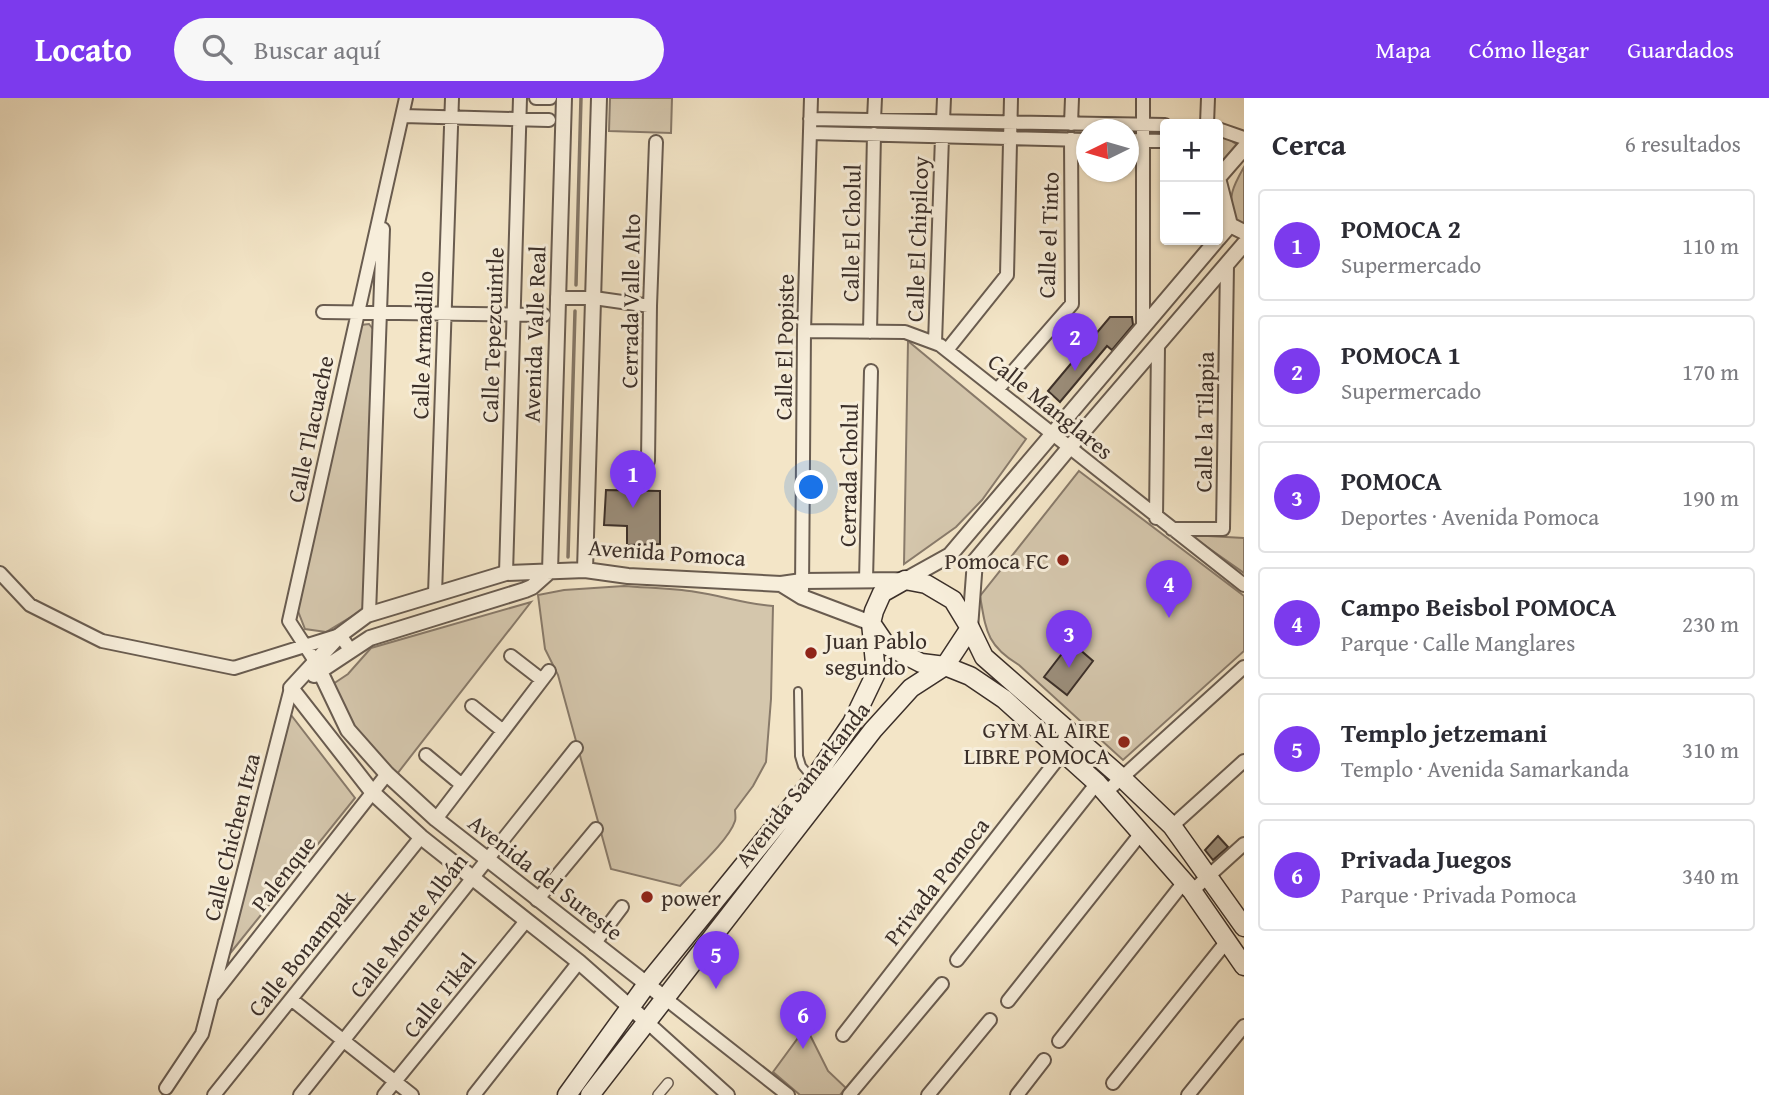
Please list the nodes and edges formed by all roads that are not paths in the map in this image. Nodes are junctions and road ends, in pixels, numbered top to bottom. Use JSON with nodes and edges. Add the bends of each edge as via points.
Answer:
{"nodes":[{"id":1,"x":406,"y":98,"type":"edge"},
{"id":2,"x":452,"y":98,"type":"edge"},
{"id":3,"x":520,"y":98,"type":"edge"},
{"id":4,"x":536,"y":98,"type":"edge"},
{"id":5,"x":550,"y":98,"type":"edge"},
{"id":6,"x":564,"y":98,"type":"edge"},
{"id":7,"x":599,"y":98,"type":"edge"},
{"id":8,"x":811,"y":98,"type":"edge"},
{"id":9,"x":875,"y":98,"type":"edge"},
{"id":10,"x":944,"y":98,"type":"edge"},
{"id":11,"x":1011,"y":98,"type":"edge"},
{"id":12,"x":1072,"y":98,"type":"edge"},
{"id":13,"x":1143,"y":98,"type":"edge"},
{"id":14,"x":1208,"y":98,"type":"edge"},
{"id":15,"x":403,"y":116,"type":"junction"},
{"id":16,"x":452,"y":118,"type":"junction"},
{"id":17,"x":810,"y":118,"type":"junction"},
{"id":18,"x":1207,"y":119,"type":"edge"},
{"id":19,"x":520,"y":120,"type":"junction"},
{"id":20,"x":549,"y":120,"type":"dead end"},
{"id":21,"x":874,"y":120,"type":"junction"},
{"id":22,"x":943,"y":121,"type":"junction"},
{"id":23,"x":1010,"y":122,"type":"junction"},
{"id":24,"x":1071,"y":124,"type":"junction"},
{"id":25,"x":1142,"y":125,"type":"junction"},
{"id":26,"x":1160,"y":125,"type":"edge"},
{"id":27,"x":1139,"y":132,"type":"edge"},
{"id":28,"x":1223,"y":132,"type":"edge"},
{"id":29,"x":810,"y":133,"type":"junction"},
{"id":30,"x":874,"y":134,"type":"junction"},
{"id":31,"x":942,"y":137,"type":"junction"},
{"id":32,"x":1010,"y":138,"type":"junction"},
{"id":33,"x":1244,"y":138,"type":"edge"},
{"id":34,"x":1072,"y":139,"type":"junction"},
{"id":35,"x":1076,"y":139,"type":"edge"},
{"id":36,"x":1139,"y":141,"type":"edge"},
{"id":37,"x":1160,"y":141,"type":"edge"},
{"id":38,"x":656,"y":142,"type":"dead end"},
{"id":39,"x":1244,"y":148,"type":"edge"},
{"id":40,"x":1223,"y":171,"type":"edge"},
{"id":41,"x":1137,"y":182,"type":"edge"},
{"id":42,"x":1219,"y":182,"type":"edge"},
{"id":43,"x":384,"y":201,"type":"junction"},
{"id":44,"x":1230,"y":225,"type":"junction"},
{"id":45,"x":1244,"y":232,"type":"edge"},
{"id":46,"x":1223,"y":234,"type":"edge"},
{"id":47,"x":1244,"y":244,"type":"edge"},
{"id":48,"x":1214,"y":245,"type":"edge"},
{"id":49,"x":1227,"y":265,"type":"junction"},
{"id":50,"x":557,"y":298,"type":"junction"},
{"id":51,"x":594,"y":298,"type":"junction"},
{"id":52,"x":1166,"y":301,"type":"junction"},
{"id":53,"x":650,"y":306,"type":"junction"},
{"id":54,"x":323,"y":312,"type":"dead end"},
{"id":55,"x":357,"y":313,"type":"junction"},
{"id":56,"x":380,"y":313,"type":"junction"},
{"id":57,"x":444,"y":314,"type":"junction"},
{"id":58,"x":514,"y":315,"type":"junction"},
{"id":59,"x":544,"y":315,"type":"dead end"},
{"id":60,"x":1185,"y":315,"type":"junction"},
{"id":61,"x":1143,"y":328,"type":"junction"},
{"id":62,"x":804,"y":331,"type":"junction"},
{"id":63,"x":870,"y":331,"type":"junction"},
{"id":64,"x":935,"y":342,"type":"junction"},
{"id":65,"x":1157,"y":346,"type":"junction"},
{"id":66,"x":947,"y":350,"type":"junction"},
{"id":67,"x":871,"y":371,"type":"dead end"},
{"id":68,"x":997,"y":390,"type":"junction"},
{"id":69,"x":1053,"y":435,"type":"junction"},
{"id":70,"x":1069,"y":448,"type":"junction"},
{"id":71,"x":648,"y":461,"type":"dead end"},
{"id":72,"x":1156,"y":518,"type":"junction"},
{"id":73,"x":1172,"y":529,"type":"junction"},
{"id":74,"x":585,"y":570,"type":"junction"},
{"id":75,"x":550,"y":571,"type":"junction"},
{"id":76,"x":0,"y":573,"type":"edge"},
{"id":77,"x":506,"y":573,"type":"junction"},
{"id":78,"x":866,"y":580,"type":"junction"},
{"id":79,"x":905,"y":580,"type":"junction"},
{"id":80,"x":802,"y":581,"type":"junction"},
{"id":81,"x":781,"y":584,"type":"junction"},
{"id":82,"x":1244,"y":585,"type":"edge"},
{"id":83,"x":435,"y":594,"type":"junction"},
{"id":84,"x":802,"y":597,"type":"junction"},
{"id":85,"x":369,"y":614,"type":"junction"},
{"id":86,"x":871,"y":623,"type":"junction"},
{"id":87,"x":970,"y":628,"type":"junction"},
{"id":88,"x":340,"y":635,"type":"junction"},
{"id":89,"x":304,"y":646,"type":"junction"},
{"id":90,"x":351,"y":651,"type":"junction"},
{"id":91,"x":511,"y":656,"type":"dead end"},
{"id":92,"x":318,"y":665,"type":"junction"},
{"id":93,"x":944,"y":666,"type":"junction"},
{"id":94,"x":1244,"y":667,"type":"edge"},
{"id":95,"x":290,"y":688,"type":"junction"},
{"id":96,"x":798,"y":691,"type":"dead end"},
{"id":97,"x":1032,"y":700,"type":"junction"},
{"id":98,"x":472,"y":706,"type":"dead end"},
{"id":99,"x":1020,"y":714,"type":"junction"},
{"id":100,"x":503,"y":731,"type":"junction"},
{"id":101,"x":576,"y":748,"type":"dead end"},
{"id":102,"x":1063,"y":752,"type":"junction"},
{"id":103,"x":426,"y":755,"type":"dead end"},
{"id":104,"x":1244,"y":761,"type":"edge"},
{"id":105,"x":387,"y":774,"type":"junction"},
{"id":106,"x":1122,"y":778,"type":"junction"},
{"id":107,"x":813,"y":780,"type":"junction"},
{"id":108,"x":462,"y":785,"type":"junction"},
{"id":109,"x":1101,"y":787,"type":"junction"},
{"id":110,"x":373,"y":793,"type":"junction"},
{"id":111,"x":436,"y":819,"type":"junction"},
{"id":112,"x":1172,"y":826,"type":"junction"},
{"id":113,"x":596,"y":829,"type":"dead end"},
{"id":114,"x":1142,"y":832,"type":"junction"},
{"id":115,"x":421,"y":837,"type":"junction"},
{"id":116,"x":1244,"y":844,"type":"edge"},
{"id":117,"x":486,"y":860,"type":"junction"},
{"id":118,"x":744,"y":862,"type":"junction"},
{"id":119,"x":760,"y":875,"type":"junction"},
{"id":120,"x":1208,"y":877,"type":"junction"},
{"id":121,"x":472,"y":880,"type":"junction"},
{"id":122,"x":1188,"y":886,"type":"junction"},
{"id":123,"x":537,"y":900,"type":"junction"},
{"id":124,"x":622,"y":907,"type":"dead end"},
{"id":125,"x":526,"y":921,"type":"junction"},
{"id":126,"x":1244,"y":927,"type":"edge"},
{"id":127,"x":1227,"y":942,"type":"junction"},
{"id":128,"x":594,"y":944,"type":"junction"},
{"id":129,"x":957,"y":960,"type":"dead end"},
{"id":130,"x":579,"y":962,"type":"junction"},
{"id":131,"x":1244,"y":966,"type":"edge"},
{"id":132,"x":647,"y":984,"type":"junction"},
{"id":133,"x":942,"y":984,"type":"dead end"},
{"id":134,"x":211,"y":997,"type":"junction"},
{"id":135,"x":291,"y":999,"type":"junction"},
{"id":136,"x":666,"y":999,"type":"junction"},
{"id":137,"x":1008,"y":1002,"type":"dead end"},
{"id":138,"x":631,"y":1009,"type":"junction"},
{"id":139,"x":990,"y":1020,"type":"dead end"},
{"id":140,"x":647,"y":1022,"type":"junction"},
{"id":141,"x":1244,"y":1026,"type":"edge"},
{"id":142,"x":843,"y":1035,"type":"dead end"},
{"id":143,"x":343,"y":1041,"type":"junction"},
{"id":144,"x":1059,"y":1041,"type":"dead end"},
{"id":145,"x":1044,"y":1060,"type":"dead end"},
{"id":146,"x":395,"y":1082,"type":"junction"},
{"id":147,"x":668,"y":1083,"type":"dead end"},
{"id":148,"x":1113,"y":1083,"type":"dead end"},
{"id":149,"x":166,"y":1088,"type":"dead end"},
{"id":150,"x":214,"y":1095,"type":"edge"},
{"id":151,"x":300,"y":1095,"type":"edge"},
{"id":152,"x":384,"y":1095,"type":"edge"},
{"id":153,"x":412,"y":1095,"type":"edge"},
{"id":154,"x":474,"y":1095,"type":"edge"},
{"id":155,"x":568,"y":1095,"type":"edge"},
{"id":156,"x":590,"y":1095,"type":"edge"},
{"id":157,"x":658,"y":1095,"type":"edge"},
{"id":158,"x":728,"y":1095,"type":"edge"},
{"id":159,"x":788,"y":1095,"type":"edge"},
{"id":160,"x":849,"y":1095,"type":"edge"},
{"id":161,"x":928,"y":1095,"type":"edge"},
{"id":162,"x":1017,"y":1095,"type":"edge"},
{"id":163,"x":1188,"y":1095,"type":"edge"}],
"edges":[{"from":1,"to":15,"type":"street","name":"Calle Tlacuache"},
{"from":2,"to":16,"type":"street","name":"Calle Armadillo"},
{"from":3,"to":19,"type":"street","name":"Calle Tepezcuintle"},
{"from":4,"to":5,"type":"street"},
{"from":6,"to":50,"type":"street","name":"Avenida Valle Real"},
{"from":7,"to":51,"type":"street"},
{"from":8,"to":17,"type":"street","name":"Calle El Popiste"},
{"from":9,"to":21,"type":"street"},
{"from":10,"to":22,"type":"street"},
{"from":11,"to":23,"type":"street"},
{"from":12,"to":24,"type":"street"},
{"from":13,"to":25,"type":"street"},
{"from":14,"to":18,"type":"street"},
{"from":15,"to":16,"type":"street"},
{"from":15,"to":43,"type":"street","name":"Calle Tlacuache"},
{"from":16,"to":19,"type":"street"},
{"from":16,"to":57,"type":"street","name":"Calle Armadillo"},
{"from":17,"to":21,"type":"street"},
{"from":17,"to":29,"type":"street","name":"Calle El Popiste"},
{"from":19,"to":20,"type":"street"},
{"from":19,"to":58,"type":"street","name":"Calle Tepezcuintle"},
{"from":21,"to":22,"type":"street"},
{"from":22,"to":23,"type":"street"},
{"from":23,"to":24,"type":"street"},
{"from":23,"to":32,"type":"street"},
{"from":24,"to":25,"type":"street"},
{"from":25,"to":26,"type":"street"},
{"from":25,"to":27,"type":"street"},
{"from":28,"to":33,"type":"street"},
{"from":29,"to":30,"type":"street"},
{"from":29,"to":62,"type":"street","name":"Calle El Popiste"},
{"from":30,"to":31,"type":"street"},
{"from":30,"to":63,"type":"street","name":"Calle El Cholul"},
{"from":31,"to":32,"type":"street"},
{"from":31,"to":64,"type":"street","name":"Calle El Chipilcoy"},
{"from":32,"to":34,"type":"street"},
{"from":32,"to":66,"type":"street","via":[[1007,275]]},
{"from":34,"to":35,"type":"street"},
{"from":34,"to":68,"type":"street","name":"Calle el Tinto","via":[[1072,304]]},
{"from":36,"to":37,"type":"street"},
{"from":38,"to":53,"type":"street","name":"Cerrada Valle Alto"},
{"from":39,"to":40,"type":"street"},
{"from":41,"to":61,"type":"street"},
{"from":42,"to":44,"type":"street"},
{"from":43,"to":55,"type":"street","name":"Calle Tlacuache"},
{"from":43,"to":56,"type":"street","name":"Calle Tlacuache"},
{"from":44,"to":45,"type":"street"},
{"from":44,"to":46,"type":"street","name":"Avenida Samarkanda"},
{"from":47,"to":49,"type":"street"},
{"from":48,"to":52,"type":"street","name":"Avenida Samarkanda"},
{"from":49,"to":60,"type":"street"},
{"from":49,"to":73,"type":"street","name":"Calle la Tilapia","via":[[1223,529]]},
{"from":50,"to":51,"type":"street"},
{"from":50,"to":75,"type":"street","name":"Avenida Valle Real"},
{"from":51,"to":53,"type":"street"},
{"from":51,"to":74,"type":"street"},
{"from":52,"to":60,"type":"street"},
{"from":52,"to":61,"type":"street","name":"Avenida Samarkanda"},
{"from":53,"to":71,"type":"street","name":"Cerrada Valle Alto"},
{"from":54,"to":55,"type":"street"},
{"from":55,"to":56,"type":"street"},
{"from":55,"to":89,"type":"street","name":"Calle Tlacuache","via":[[289,621]]},
{"from":56,"to":57,"type":"street"},
{"from":56,"to":85,"type":"street","name":"Calle Tlacuache"},
{"from":57,"to":58,"type":"street"},
{"from":57,"to":83,"type":"street","name":"Calle Armadillo"},
{"from":58,"to":59,"type":"street"},
{"from":58,"to":77,"type":"street","name":"Calle Tepezcuintle"},
{"from":60,"to":65,"type":"street"},
{"from":61,"to":69,"type":"street","name":"Avenida Samarkanda"},
{"from":62,"to":63,"type":"street","name":"Calle Manglares"},
{"from":62,"to":80,"type":"street","name":"Calle El Popiste"},
{"from":63,"to":64,"type":"street","name":"Calle Manglares","via":[[905,332]]},
{"from":64,"to":66,"type":"street","name":"Calle Manglares"},
{"from":65,"to":70,"type":"street"},
{"from":65,"to":72,"type":"street"},
{"from":66,"to":68,"type":"street","name":"Calle Manglares"},
{"from":67,"to":78,"type":"street","name":"Cerrada Cholul"},
{"from":68,"to":69,"type":"street","name":"Calle Manglares"},
{"from":69,"to":70,"type":"street","name":"Calle Manglares"},
{"from":69,"to":79,"type":"street","name":"Avenida Samarkanda","via":[[950,555]]},
{"from":70,"to":72,"type":"street","name":"Calle Manglares"},
{"from":70,"to":87,"type":"street","via":[[975,561]]},
{"from":72,"to":73,"type":"street","name":"Calle Manglares"},
{"from":73,"to":82,"type":"street","name":"Calle Manglares"},
{"from":74,"to":75,"type":"street","name":"Avenida Pomoca"},
{"from":74,"to":81,"type":"street","name":"Avenida Pomoca"},
{"from":75,"to":77,"type":"street","name":"Avenida Pomoca"},
{"from":75,"to":90,"type":"street","name":"Avenida Pomoca","via":[[525,590],[370,638]]},
{"from":76,"to":89,"type":"street","via":[[30,605],[102,641],[234,668]]},
{"from":77,"to":83,"type":"street","name":"Avenida Pomoca"},
{"from":78,"to":79,"type":"street","name":"Avenida Pomoca"},
{"from":78,"to":80,"type":"street","name":"Avenida Pomoca"},
{"from":79,"to":86,"type":"main road","name":"Avenida Samarkanda","via":[[882,593]]},
{"from":79,"to":87,"type":"main road","name":"Avenida Pomoca","via":[[926,584],[953,600]]},
{"from":80,"to":81,"type":"street","name":"Avenida Pomoca"},
{"from":80,"to":84,"type":"street","name":"Calle El Popiste"},
{"from":81,"to":84,"type":"street","name":"Avenida Pomoca"},
{"from":83,"to":85,"type":"street","name":"Avenida Pomoca"},
{"from":84,"to":86,"type":"street","name":"Avenida Pomoca"},
{"from":85,"to":88,"type":"street","name":"Avenida Pomoca"},
{"from":86,"to":93,"type":"main road","name":"Avenida Pomoca","via":[[887,645],[921,663]]},
{"from":86,"to":107,"type":"main road","name":"Avenida Samarkanda","via":[[876,673],[852,723]]},
{"from":87,"to":93,"type":"main road","name":"Avenida Samarkanda"},
{"from":87,"to":97,"type":"main road","name":"Avenida Pomoca","via":[[984,657]]},
{"from":88,"to":89,"type":"street"},
{"from":88,"to":90,"type":"street"},
{"from":88,"to":92,"type":"street","name":"Avenida Pomoca"},
{"from":89,"to":92,"type":"street","name":"Calle Tlacuache"},
{"from":90,"to":92,"type":"street","name":"Avenida Pomoca"},
{"from":91,"to":100,"type":"street","via":[[546,676]]},
{"from":92,"to":95,"type":"street","name":"Avenida Pomoca"},
{"from":92,"to":105,"type":"street","name":"Avenida del Sureste","via":[[348,730]]},
{"from":93,"to":99,"type":"main road","name":"Avenida Pomoca","via":[[970,676]]},
{"from":93,"to":119,"type":"main road","name":"Avenida Samarkanda","via":[[911,688],[873,730]]},
{"from":94,"to":106,"type":"street"},
{"from":95,"to":110,"type":"street","name":"Avenida del Sureste"},
{"from":95,"to":134,"type":"street","name":"Calle Chichen Itza"},
{"from":96,"to":107,"type":"lane","via":[[799,756]]},
{"from":97,"to":99,"type":"street"},
{"from":97,"to":106,"type":"main road","name":"Avenida Pomoca"},
{"from":98,"to":100,"type":"street"},
{"from":99,"to":102,"type":"main road","name":"Avenida Pomoca"},
{"from":100,"to":108,"type":"street"},
{"from":101,"to":117,"type":"street","name":"Calle Monte Albán"},
{"from":102,"to":109,"type":"main road","name":"Avenida Pomoca"},
{"from":102,"to":142,"type":"street","name":"Privada Pomoca"},
{"from":103,"to":108,"type":"street"},
{"from":104,"to":112,"type":"street"},
{"from":105,"to":110,"type":"street","name":"Palenque"},
{"from":105,"to":111,"type":"street","name":"Avenida del Sureste"},
{"from":106,"to":109,"type":"street"},
{"from":106,"to":112,"type":"main road","name":"Avenida Pomoca"},
{"from":107,"to":118,"type":"main road","name":"Avenida Samarkanda"},
{"from":108,"to":111,"type":"street"},
{"from":109,"to":114,"type":"main road","name":"Avenida Pomoca"},
{"from":109,"to":129,"type":"street"},
{"from":110,"to":115,"type":"street","name":"Avenida del Sureste"},
{"from":110,"to":134,"type":"street","name":"Palenque"},
{"from":111,"to":117,"type":"street","name":"Avenida del Sureste"},
{"from":112,"to":120,"type":"main road","name":"Avenida Pomoca"},
{"from":113,"to":123,"type":"street"},
{"from":114,"to":122,"type":"main road","name":"Avenida Pomoca"},
{"from":114,"to":137,"type":"street"},
{"from":115,"to":121,"type":"street","name":"Avenida del Sureste"},
{"from":115,"to":135,"type":"street","name":"Calle Bonampak"},
{"from":116,"to":120,"type":"street"},
{"from":117,"to":121,"type":"street","name":"Calle Monte Albán"},
{"from":117,"to":123,"type":"street","name":"Avenida del Sureste"},
{"from":118,"to":119,"type":"main road"},
{"from":118,"to":132,"type":"main road","name":"Avenida Samarkanda"},
{"from":119,"to":136,"type":"main road","name":"Avenida Samarkanda"},
{"from":120,"to":122,"type":"street"},
{"from":120,"to":126,"type":"main road","name":"Avenida Pomoca"},
{"from":121,"to":125,"type":"street","name":"Avenida del Sureste"},
{"from":121,"to":143,"type":"street","name":"Calle Monte Albán"},
{"from":122,"to":127,"type":"main road","name":"Avenida Pomoca"},
{"from":122,"to":144,"type":"street"},
{"from":123,"to":128,"type":"street","name":"Avenida del Sureste"},
{"from":124,"to":128,"type":"street"},
{"from":125,"to":130,"type":"street","name":"Avenida del Sureste"},
{"from":125,"to":146,"type":"street","name":"Calle Tikal"},
{"from":127,"to":131,"type":"main road","name":"Avenida Pomoca"},
{"from":127,"to":148,"type":"street"},
{"from":128,"to":132,"type":"street","name":"Avenida del Sureste"},
{"from":130,"to":138,"type":"street","name":"Avenida del Sureste"},
{"from":130,"to":154,"type":"street"},
{"from":132,"to":136,"type":"street","name":"Avenida del Sureste"},
{"from":132,"to":138,"type":"main road","name":"Avenida Samarkanda"},
{"from":133,"to":160,"type":"street"},
{"from":134,"to":149,"type":"street","name":"Calle Chichen Itza","via":[[202,1034]]},
{"from":135,"to":143,"type":"street"},
{"from":135,"to":150,"type":"street","name":"Calle Bonampak"},
{"from":136,"to":140,"type":"main road","name":"Avenida Samarkanda"},
{"from":136,"to":159,"type":"street","name":"Avenida del Sureste"},
{"from":138,"to":140,"type":"street","name":"Avenida del Sureste"},
{"from":138,"to":155,"type":"main road","name":"Avenida Samarkanda"},
{"from":139,"to":161,"type":"street"},
{"from":140,"to":156,"type":"main road","name":"Avenida Samarkanda"},
{"from":140,"to":158,"type":"street"},
{"from":141,"to":163,"type":"street"},
{"from":143,"to":146,"type":"street"},
{"from":143,"to":151,"type":"street","name":"Calle Monte Albán"},
{"from":145,"to":162,"type":"street"},
{"from":146,"to":152,"type":"street","name":"Calle Tikal"},
{"from":146,"to":153,"type":"street"},
{"from":147,"to":157,"type":"street"}]}
